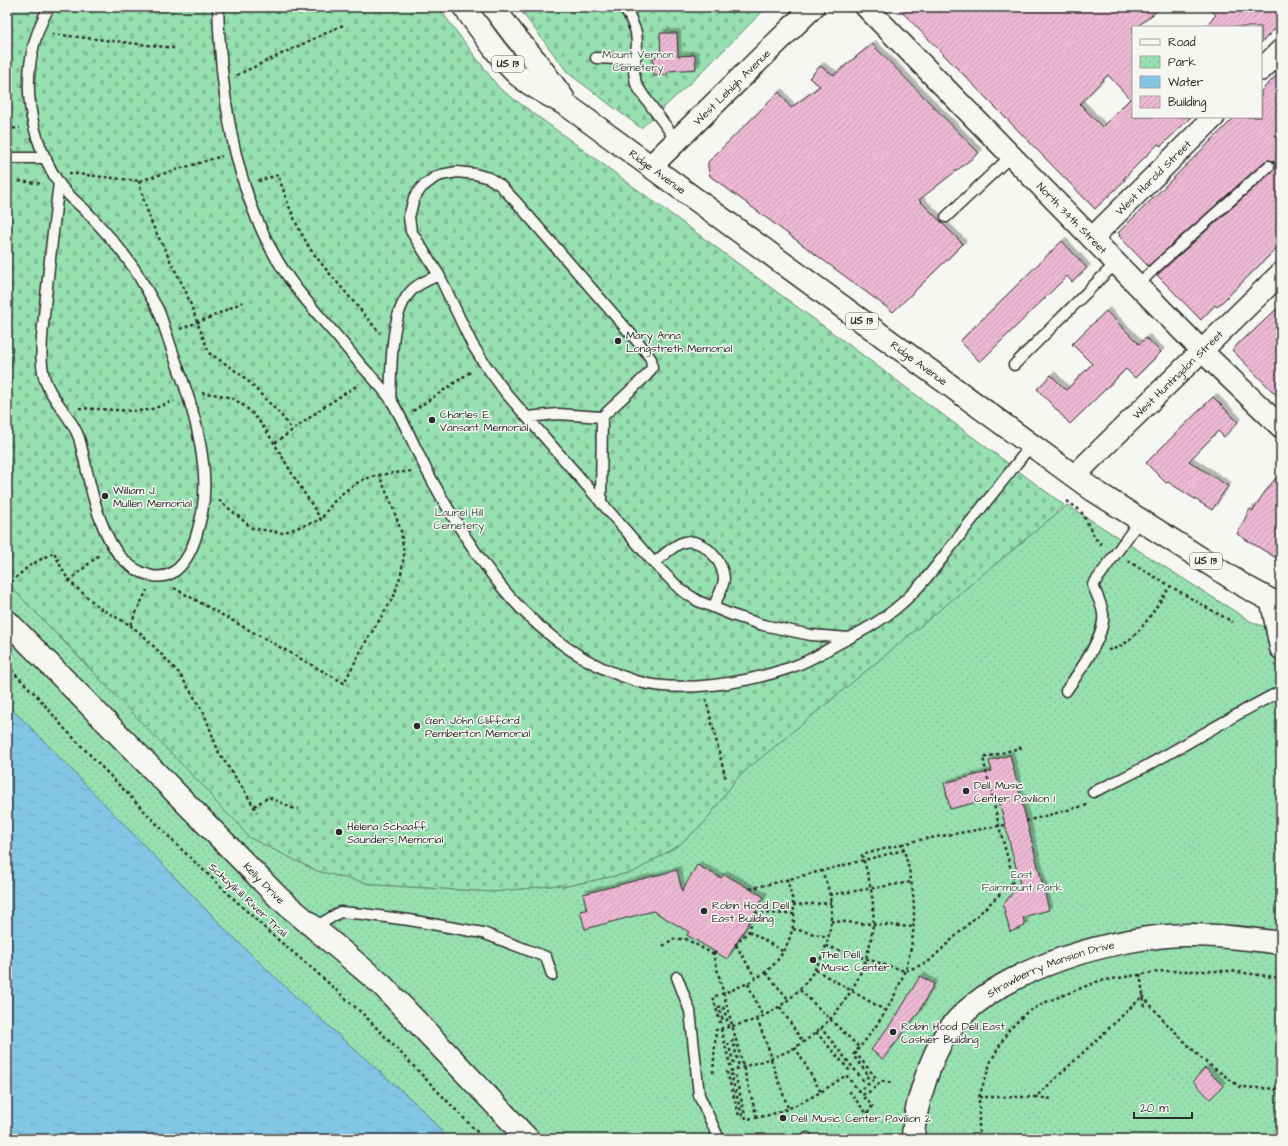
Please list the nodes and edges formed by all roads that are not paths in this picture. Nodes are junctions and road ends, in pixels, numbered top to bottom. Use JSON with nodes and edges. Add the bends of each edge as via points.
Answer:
{"nodes":[{"id":1,"x":49,"y":7,"type":"edge"},
{"id":2,"x":218,"y":7,"type":"edge"},
{"id":3,"x":464,"y":7,"type":"edge"},
{"id":4,"x":493,"y":7,"type":"edge"},
{"id":5,"x":623,"y":7,"type":"edge"},
{"id":6,"x":813,"y":7,"type":"edge"},
{"id":7,"x":866,"y":7,"type":"edge"},
{"id":8,"x":1281,"y":50,"type":"edge"},
{"id":9,"x":636,"y":56,"type":"junction"},
{"id":10,"x":596,"y":58,"type":"dead end"},
{"id":11,"x":1262,"y":69,"type":"edge"},
{"id":12,"x":568,"y":106,"type":"junction"},
{"id":13,"x":1213,"y":118,"type":"edge"},
{"id":14,"x":677,"y":141,"type":"junction"},
{"id":15,"x":1011,"y":156,"type":"junction"},
{"id":16,"x":7,"y":158,"type":"edge"},
{"id":17,"x":46,"y":158,"type":"junction"},
{"id":18,"x":651,"y":166,"type":"junction"},
{"id":19,"x":1269,"y":166,"type":"dead end"},
{"id":20,"x":59,"y":183,"type":"junction"},
{"id":21,"x":946,"y":217,"type":"dead end"},
{"id":22,"x":1092,"y":238,"type":"junction"},
{"id":23,"x":1116,"y":264,"type":"junction"},
{"id":24,"x":1281,"y":273,"type":"edge"},
{"id":25,"x":439,"y":275,"type":"junction"},
{"id":26,"x":1138,"y":285,"type":"junction"},
{"id":27,"x":1202,"y":351,"type":"junction"},
{"id":28,"x":1014,"y":365,"type":"dead end"},
{"id":29,"x":390,"y":399,"type":"junction"},
{"id":30,"x":527,"y":417,"type":"junction"},
{"id":31,"x":602,"y":417,"type":"junction"},
{"id":32,"x":1281,"y":427,"type":"edge"},
{"id":33,"x":1031,"y":445,"type":"junction"},
{"id":34,"x":1074,"y":476,"type":"junction"},
{"id":35,"x":601,"y":503,"type":"junction"},
{"id":36,"x":1140,"y":520,"type":"junction"},
{"id":37,"x":654,"y":563,"type":"junction"},
{"id":38,"x":1277,"y":604,"type":"edge"},
{"id":39,"x":713,"y":607,"type":"junction"},
{"id":40,"x":7,"y":621,"type":"edge"},
{"id":41,"x":849,"y":638,"type":"junction"},
{"id":42,"x":1281,"y":648,"type":"edge"},
{"id":43,"x":1066,"y":691,"type":"dead end"},
{"id":44,"x":1281,"y":691,"type":"edge"},
{"id":45,"x":1093,"y":792,"type":"dead end"},
{"id":46,"x":314,"y":928,"type":"junction"},
{"id":47,"x":1281,"y":943,"type":"edge"},
{"id":48,"x":552,"y":975,"type":"dead end"},
{"id":49,"x":677,"y":977,"type":"dead end"},
{"id":50,"x":528,"y":1139,"type":"edge"},
{"id":51,"x":719,"y":1139,"type":"edge"},
{"id":52,"x":913,"y":1139,"type":"edge"}],
"edges":[{"from":1,"to":17,"type":"lane","via":[[33,45],[29,92],[34,127]]},
{"from":2,"to":29,"type":"lane","via":[[228,114],[245,185],[262,232],[279,264],[297,289]]},
{"from":3,"to":12,"type":"main road","name":"Ridge Avenue","number":"US 13","via":[[517,74]]},
{"from":4,"to":12,"type":"main road","name":"Ridge Avenue","number":"US 13"},
{"from":5,"to":9,"type":"lane","via":[[636,32]]},
{"from":6,"to":14,"type":"main road","name":"West Lehigh Avenue"},
{"from":7,"to":15,"type":"street","name":"North 34th Street"},
{"from":8,"to":11,"type":"street"},
{"from":9,"to":10,"type":"lane","via":[[618,59]]},
{"from":9,"to":14,"type":"lane","via":[[636,84]]},
{"from":12,"to":18,"type":"main road","name":"Ridge Avenue","number":"US 13"},
{"from":13,"to":22,"type":"street","name":"West Harold Street"},
{"from":14,"to":18,"type":"main road","name":"West Lehigh Avenue"},
{"from":15,"to":21,"type":"lane"},
{"from":15,"to":22,"type":"street","name":"North 34th Street"},
{"from":16,"to":17,"type":"lane"},
{"from":17,"to":20,"type":"lane"},
{"from":18,"to":33,"type":"main road","name":"Ridge Avenue","number":"US 13"},
{"from":19,"to":26,"type":"lane"},
{"from":20,"to":20,"type":"lane","via":[[134,268],[159,311],[197,425],[204,489],[202,511],[192,546],[183,564],[173,573],[158,577],[139,571],[118,554],[102,524],[78,435],[49,389],[43,373],[44,322]]},
{"from":22,"to":23,"type":"street","name":"North 34th Street"},
{"from":23,"to":26,"type":"street","name":"North 34th Street"},
{"from":23,"to":28,"type":"lane"},
{"from":24,"to":27,"type":"street","name":"West Huntingdon Street"},
{"from":25,"to":29,"type":"lane","via":[[412,290],[398,313]]},
{"from":25,"to":30,"type":"lane","via":[[472,344],[506,393]]},
{"from":25,"to":31,"type":"lane","via":[[411,231],[409,217],[414,198],[422,187],[441,175],[470,173],[494,181],[518,204],[651,359],[652,368],[646,376]]},
{"from":26,"to":27,"type":"street","name":"North 34th Street"},
{"from":27,"to":32,"type":"street","name":"North 34th Street"},
{"from":27,"to":34,"type":"street","name":"West Huntingdon Street"},
{"from":29,"to":41,"type":"lane","via":[[457,523],[491,573],[512,598],[553,638],[593,663],[638,682],[662,686],[703,686],[748,680],[788,669]]},
{"from":30,"to":31,"type":"lane","via":[[558,414]]},
{"from":30,"to":35,"type":"lane"},
{"from":31,"to":35,"type":"lane"},
{"from":33,"to":34,"type":"main road","name":"Ridge Avenue","number":"US 13"},
{"from":33,"to":41,"type":"lane","via":[[930,574],[898,607]]},
{"from":34,"to":36,"type":"main road","name":"Ridge Avenue","number":"US 13"},
{"from":35,"to":37,"type":"lane"},
{"from":36,"to":38,"type":"main road","name":"Ridge Avenue","number":"US 13"},
{"from":36,"to":43,"type":"lane","via":[[1093,585],[1103,614],[1102,630]]},
{"from":37,"to":39,"type":"lane","via":[[681,590]]},
{"from":37,"to":39,"type":"lane","via":[[676,545],[684,542],[691,542],[711,552],[720,564],[724,579]]},
{"from":38,"to":42,"type":"main road"},
{"from":39,"to":41,"type":"lane","via":[[780,630]]},
{"from":40,"to":46,"type":"main road","name":"Kelly Drive","via":[[279,898]]},
{"from":44,"to":45,"type":"lane","via":[[1138,771]]},
{"from":46,"to":48,"type":"lane","via":[[340,912],[409,920],[483,933],[546,958]]},
{"from":46,"to":50,"type":"main road","name":"Kelly Drive","via":[[382,985]]},
{"from":47,"to":52,"type":"main road","name":"Strawberry Mansion Drive","via":[[1204,935],[1147,938],[1104,946],[1054,961],[1008,982],[965,1012],[943,1039],[935,1053],[920,1097]]},
{"from":49,"to":51,"type":"lane","via":[[690,1011],[699,1095]]}]}
